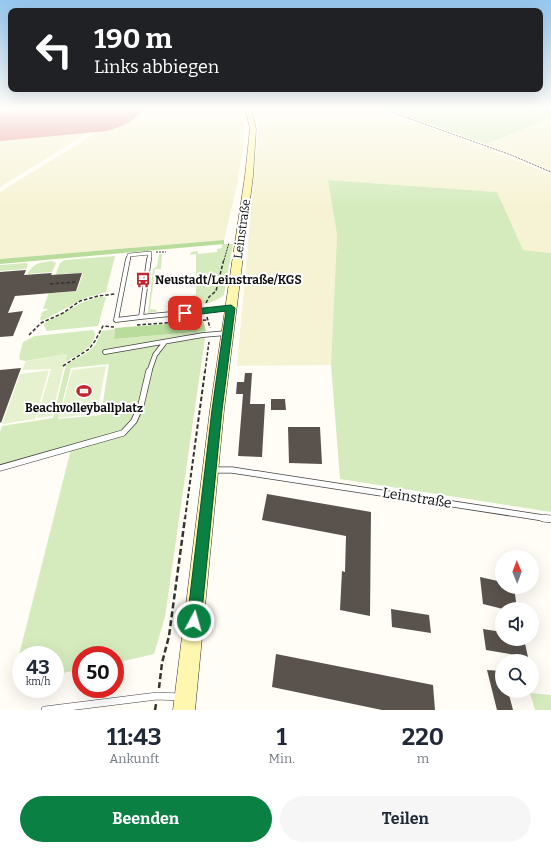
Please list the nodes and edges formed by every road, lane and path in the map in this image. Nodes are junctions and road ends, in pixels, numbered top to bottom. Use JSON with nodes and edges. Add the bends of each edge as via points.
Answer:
{"nodes":[{"id":1,"x":253,"y":140,"type":"edge"},
{"id":2,"x":469,"y":140,"type":"edge"},
{"id":3,"x":551,"y":172,"type":"edge"},
{"id":4,"x":232,"y":238,"type":"dead end"},
{"id":5,"x":159,"y":252,"type":"dead end"},
{"id":6,"x":166,"y":252,"type":"dead end"},
{"id":7,"x":76,"y":282,"type":"dead end"},
{"id":8,"x":50,"y":284,"type":"dead end"},
{"id":9,"x":121,"y":294,"type":"junction"},
{"id":10,"x":231,"y":308,"type":"junction"},
{"id":11,"x":206,"y":310,"type":"junction"},
{"id":12,"x":141,"y":318,"type":"junction"},
{"id":13,"x":207,"y":320,"type":"junction"},
{"id":14,"x":130,"y":326,"type":"dead end"},
{"id":15,"x":115,"y":327,"type":"dead end"},
{"id":16,"x":227,"y":333,"type":"junction"},
{"id":17,"x":210,"y":334,"type":"junction"},
{"id":18,"x":29,"y":335,"type":"dead end"},
{"id":19,"x":165,"y":342,"type":"junction"},
{"id":20,"x":105,"y":352,"type":"dead end"},
{"id":21,"x":63,"y":366,"type":"dead end"},
{"id":22,"x":0,"y":468,"type":"edge"},
{"id":23,"x":211,"y":470,"type":"junction"},
{"id":24,"x":551,"y":519,"type":"edge"},
{"id":25,"x":157,"y":696,"type":"junction"},
{"id":26,"x":185,"y":703,"type":"edge"},
{"id":27,"x":45,"y":710,"type":"edge"},
{"id":28,"x":155,"y":710,"type":"edge"}],
"edges":[{"from":1,"to":10,"type":"main road","name":"Leinstraße"},
{"from":2,"to":3,"type":"path"},
{"from":4,"to":11,"type":"path","via":[[227,248],[219,284],[216,291],[206,300]]},
{"from":5,"to":6,"type":"path"},
{"from":7,"to":8,"type":"path"},
{"from":9,"to":12,"type":"lane","via":[[116,320]]},
{"from":9,"to":12,"type":"lane","via":[[129,254],[150,253]]},
{"from":9,"to":18,"type":"path","via":[[80,301],[63,313],[41,323]]},
{"from":10,"to":11,"type":"lane"},
{"from":10,"to":16,"type":"main road","name":"Leinstraße"},
{"from":11,"to":12,"type":"lane"},
{"from":11,"to":13,"type":"path"},
{"from":13,"to":14,"type":"path"},
{"from":13,"to":17,"type":"path"},
{"from":15,"to":21,"type":"path","via":[[103,326],[93,345]]},
{"from":16,"to":17,"type":"lane"},
{"from":16,"to":23,"type":"main road","name":"Leinstraße"},
{"from":17,"to":19,"type":"lane"},
{"from":17,"to":25,"type":"path","via":[[169,636]]},
{"from":19,"to":20,"type":"lane"},
{"from":19,"to":22,"type":"lane","via":[[155,354],[141,404],[134,421],[124,433]]},
{"from":23,"to":24,"type":"lane","name":"Leinstraße","via":[[232,470]]},
{"from":23,"to":26,"type":"main road","name":"Leinstraße"},
{"from":25,"to":26,"type":"lane"},
{"from":25,"to":27,"type":"lane"},
{"from":25,"to":28,"type":"path"}]}
